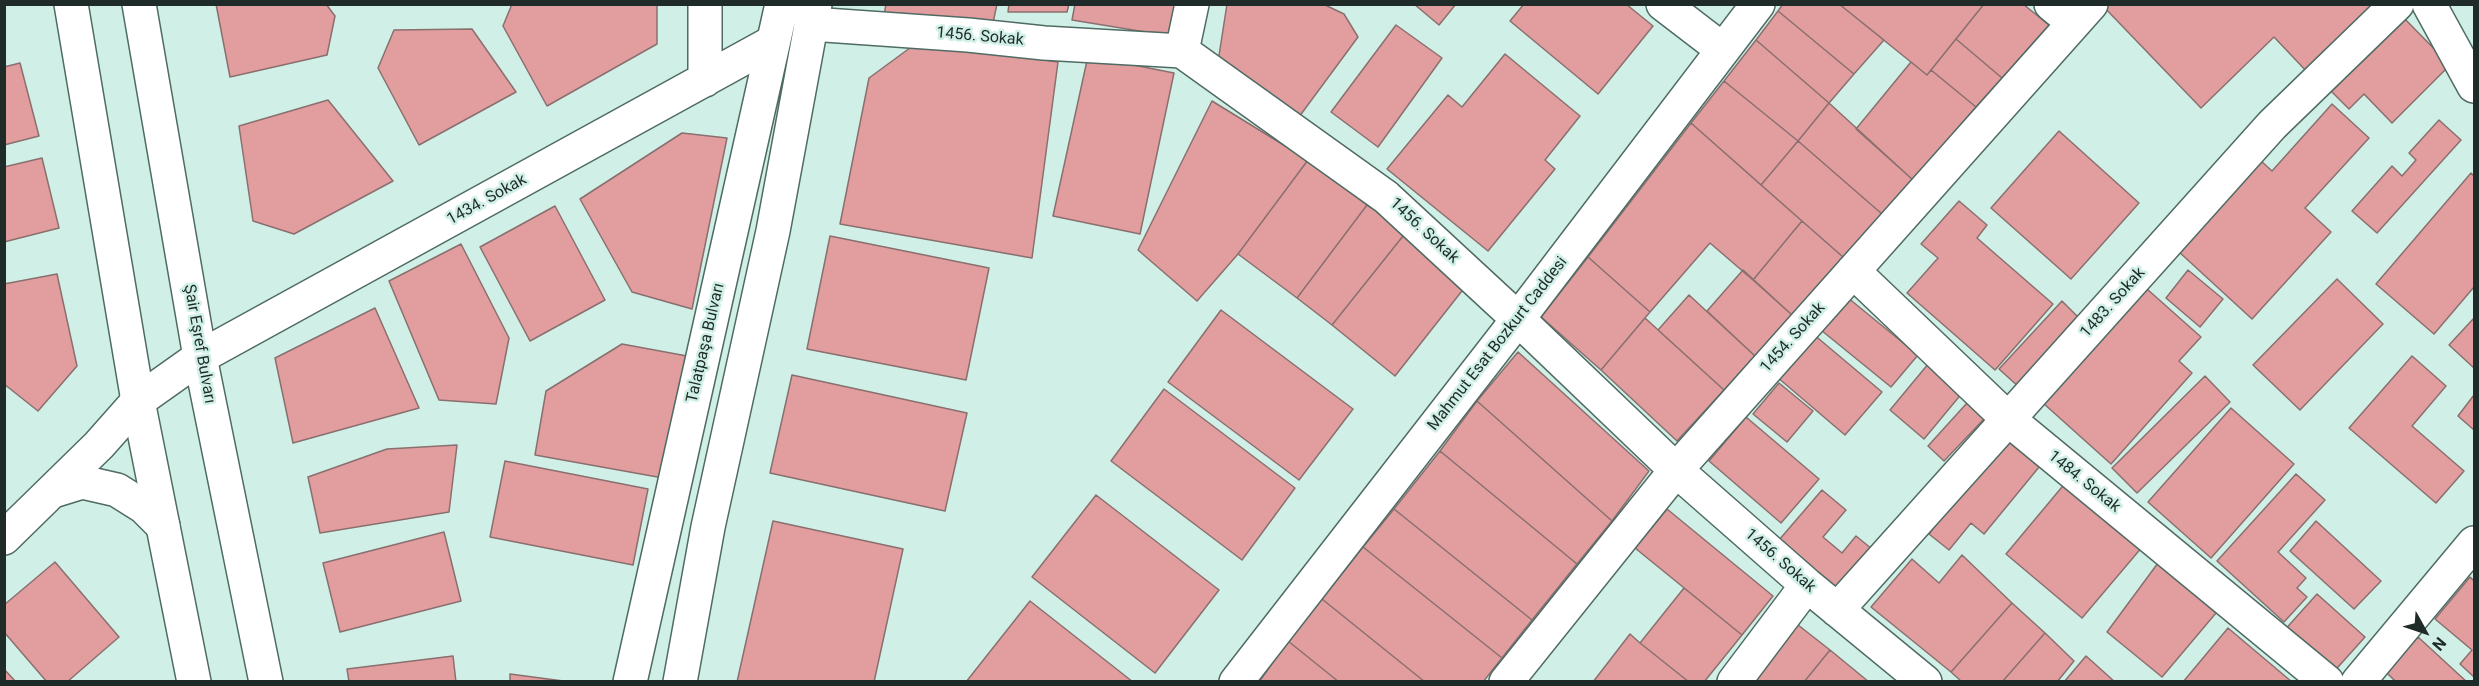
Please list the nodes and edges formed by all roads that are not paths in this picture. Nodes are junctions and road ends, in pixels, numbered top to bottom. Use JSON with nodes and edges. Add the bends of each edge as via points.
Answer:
{"nodes":[{"id":1,"x":71,"y":4,"type":"edge"},
{"id":2,"x":139,"y":4,"type":"edge"},
{"id":3,"x":705,"y":4,"type":"edge"},
{"id":4,"x":782,"y":4,"type":"edge"},
{"id":5,"x":1192,"y":4,"type":"edge"},
{"id":6,"x":1663,"y":4,"type":"edge"},
{"id":7,"x":1758,"y":4,"type":"edge"},
{"id":8,"x":2397,"y":4,"type":"edge"},
{"id":9,"x":2429,"y":4,"type":"edge"},
{"id":10,"x":2072,"y":11,"type":"edge"},
{"id":11,"x":813,"y":14,"type":"edge"},
{"id":12,"x":773,"y":42,"type":"junction"},
{"id":13,"x":1723,"y":50,"type":"junction"},
{"id":14,"x":1182,"y":51,"type":"junction"},
{"id":15,"x":705,"y":80,"type":"junction"},
{"id":16,"x":2475,"y":86,"type":"edge"},
{"id":17,"x":1853,"y":271,"type":"junction"},
{"id":18,"x":1518,"y":319,"type":"junction"},
{"id":19,"x":200,"y":357,"type":"junction"},
{"id":20,"x":138,"y":401,"type":"junction"},
{"id":21,"x":2008,"y":419,"type":"junction"},
{"id":22,"x":1676,"y":470,"type":"junction"},
{"id":23,"x":53,"y":491,"type":"junction"},
{"id":24,"x":163,"y":526,"type":"junction"},
{"id":25,"x":4,"y":538,"type":"edge"},
{"id":26,"x":2475,"y":543,"type":"edge"},
{"id":27,"x":1807,"y":585,"type":"junction"},
{"id":28,"x":1838,"y":610,"type":"junction"},
{"id":29,"x":194,"y":681,"type":"edge"},
{"id":30,"x":266,"y":681,"type":"edge"},
{"id":31,"x":630,"y":681,"type":"edge"},
{"id":32,"x":680,"y":681,"type":"edge"},
{"id":33,"x":1236,"y":681,"type":"edge"},
{"id":34,"x":1506,"y":681,"type":"edge"},
{"id":35,"x":1734,"y":681,"type":"edge"},
{"id":36,"x":1925,"y":681,"type":"edge"},
{"id":37,"x":2327,"y":681,"type":"edge"},
{"id":38,"x":2358,"y":681,"type":"edge"}],
"edges":[{"from":1,"to":20,"type":"street"},
{"from":2,"to":19,"type":"street","name":"Şair Eşref Bulvarı"},
{"from":3,"to":15,"type":"street"},
{"from":4,"to":12,"type":"street","name":"Talatpaşa Bulvarı"},
{"from":5,"to":14,"type":"street"},
{"from":6,"to":13,"type":"street"},
{"from":7,"to":13,"type":"street","name":"Mahmut Esat Bozkurt Caddesi"},
{"from":8,"to":21,"type":"street","name":"1483. Sokak","via":[[2272,125]]},
{"from":9,"to":16,"type":"street"},
{"from":10,"to":17,"type":"street","name":"1454. Sokak"},
{"from":11,"to":12,"type":"street","name":"1434. Sokak"},
{"from":11,"to":14,"type":"street","name":"1456. Sokak","via":[[1044,43]]},
{"from":11,"to":32,"type":"street","via":[[773,231],[708,527]]},
{"from":12,"to":15,"type":"street","name":"1434. Sokak"},
{"from":12,"to":31,"type":"street","name":"Talatpaşa Bulvarı"},
{"from":13,"to":18,"type":"street","name":"Mahmut Esat Bozkurt Caddesi"},
{"from":14,"to":18,"type":"street","name":"1456. Sokak","via":[[1386,197]]},
{"from":15,"to":19,"type":"street","name":"1434. Sokak"},
{"from":17,"to":21,"type":"street","name":"1484. Sokak"},
{"from":17,"to":22,"type":"street","name":"1454. Sokak"},
{"from":18,"to":22,"type":"street","name":"1456. Sokak"},
{"from":18,"to":33,"type":"street","name":"Mahmut Esat Bozkurt Caddesi"},
{"from":19,"to":20,"type":"street","name":"1434. Sokak"},
{"from":19,"to":30,"type":"street","name":"Şair Eşref Bulvarı"},
{"from":20,"to":23,"type":"street"},
{"from":20,"to":24,"type":"street"},
{"from":21,"to":28,"type":"street","name":"1483. Sokak"},
{"from":21,"to":37,"type":"street","name":"1484. Sokak"},
{"from":22,"to":27,"type":"street","name":"1456. Sokak"},
{"from":22,"to":34,"type":"street","name":"1454. Sokak"},
{"from":23,"to":24,"type":"street","via":[[82,482],[117,490],[144,507]]},
{"from":23,"to":25,"type":"street"},
{"from":24,"to":29,"type":"street"},
{"from":26,"to":38,"type":"street"},
{"from":27,"to":28,"type":"street","name":"1456. Sokak"},
{"from":27,"to":35,"type":"street"},
{"from":28,"to":36,"type":"street","name":"1456. Sokak"}]}
